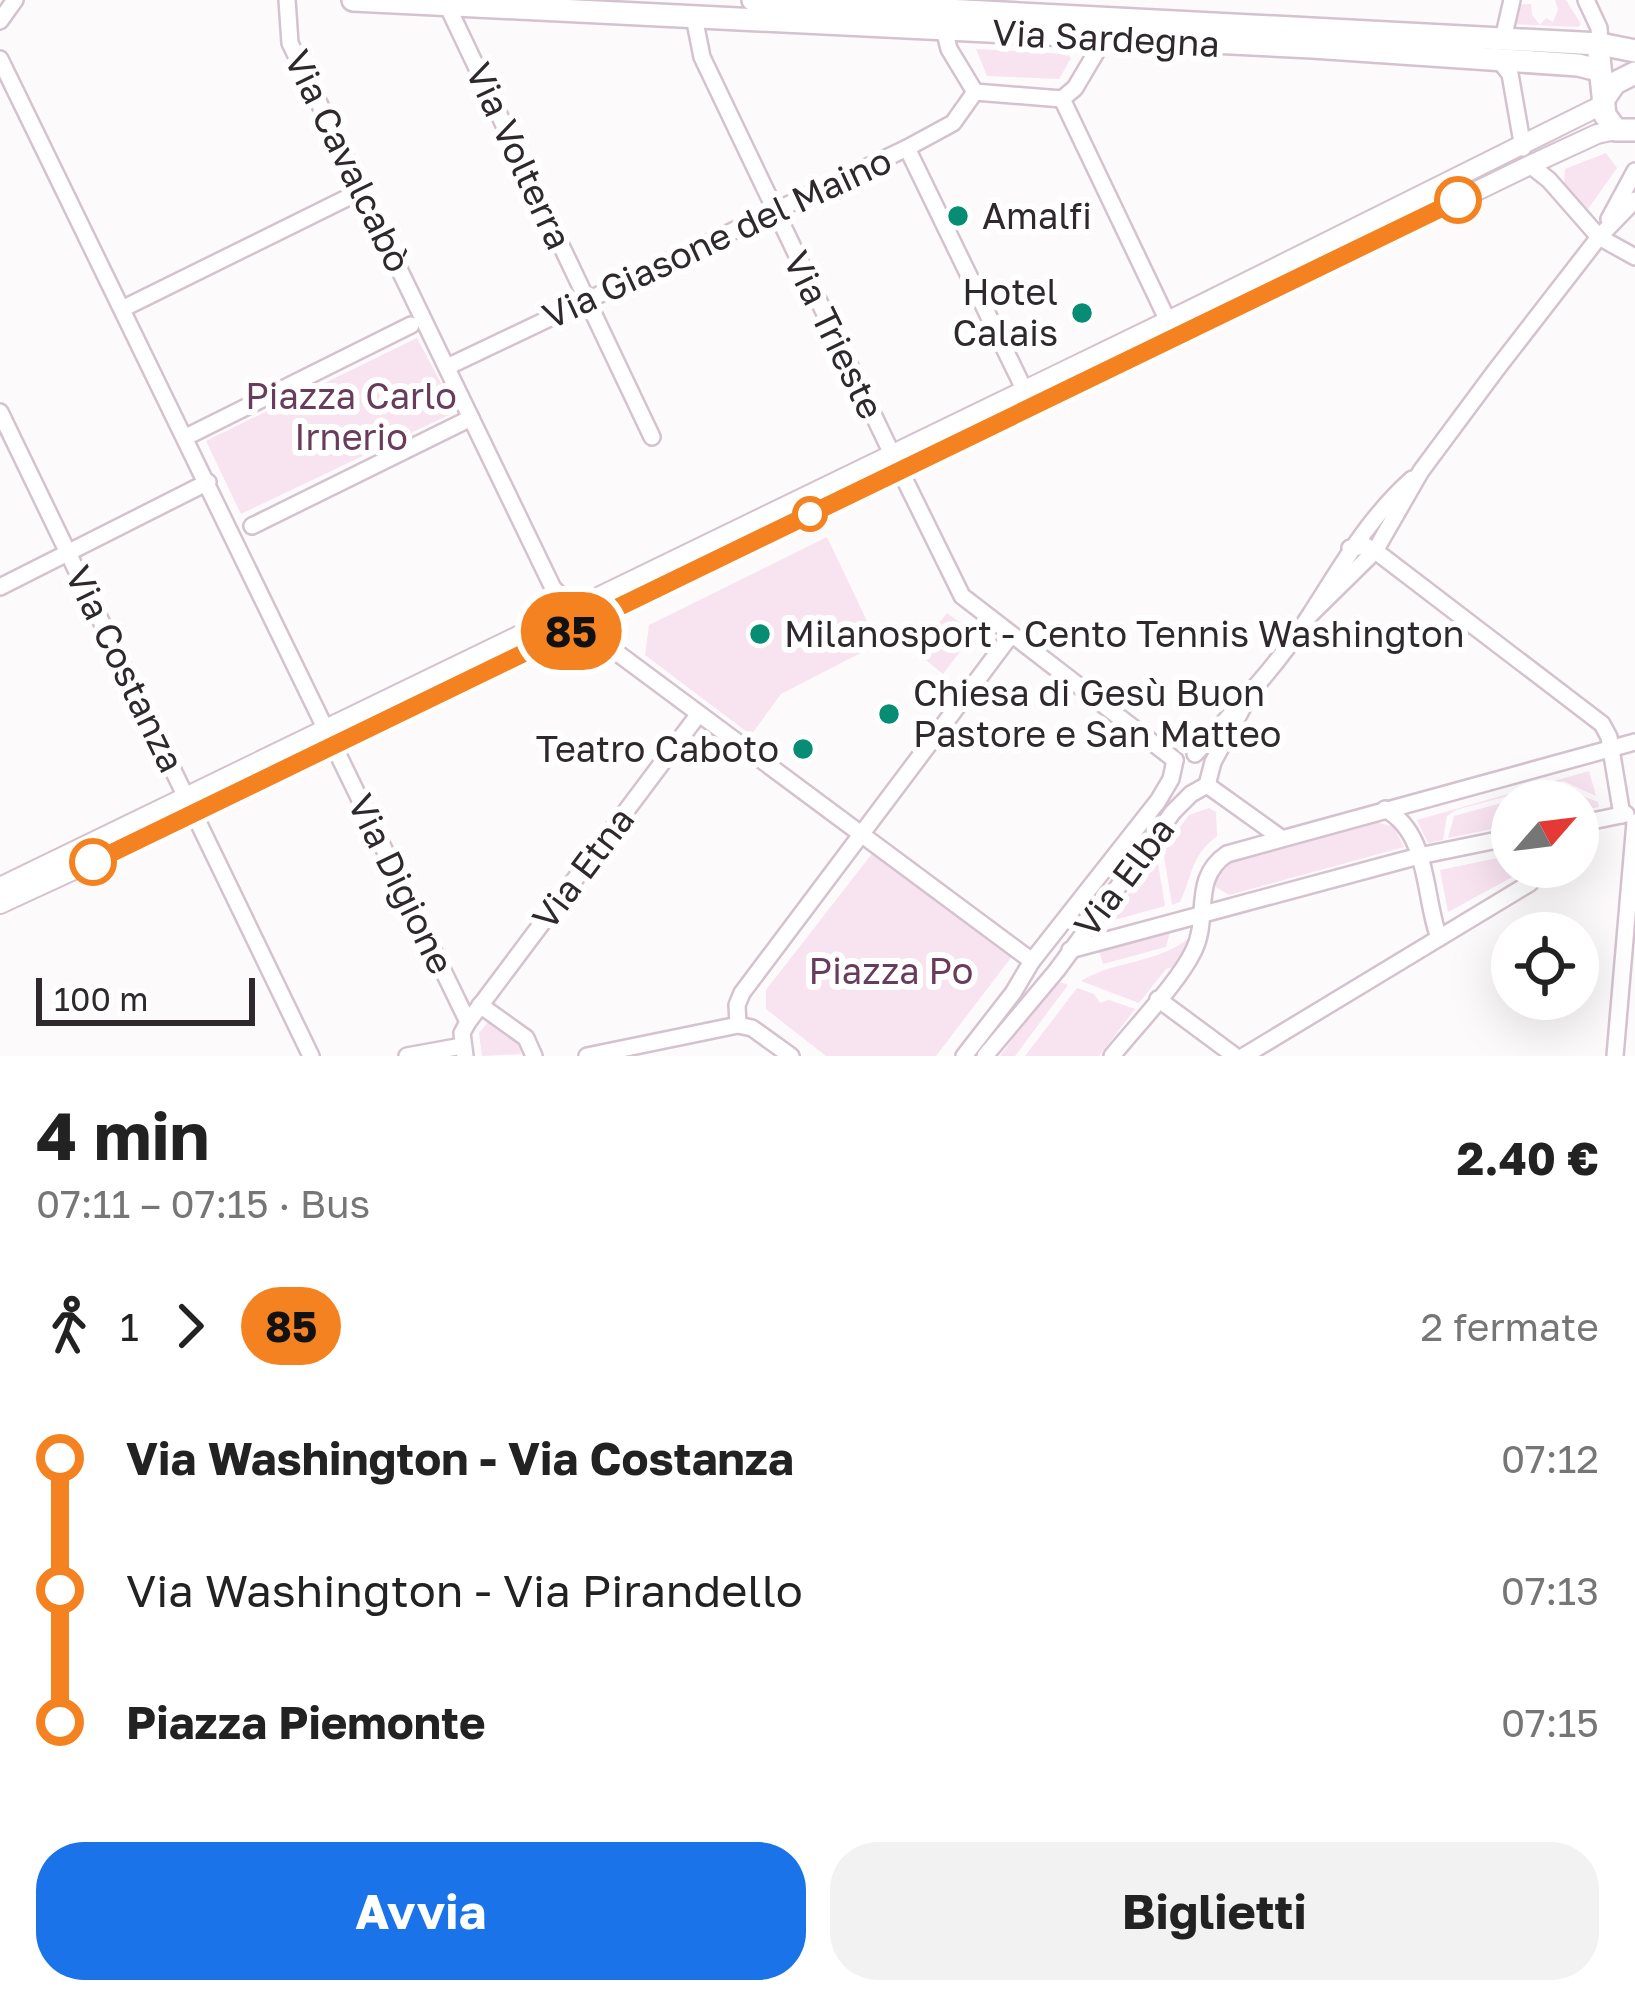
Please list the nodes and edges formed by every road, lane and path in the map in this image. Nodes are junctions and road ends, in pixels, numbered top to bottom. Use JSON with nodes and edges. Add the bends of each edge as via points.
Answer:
{"nodes":[{"id":1,"x":15,"y":0,"type":"edge"},
{"id":2,"x":287,"y":0,"type":"edge"},
{"id":3,"x":353,"y":0,"type":"edge"},
{"id":4,"x":753,"y":0,"type":"edge"},
{"id":5,"x":1512,"y":0,"type":"edge"},
{"id":6,"x":1586,"y":0,"type":"edge"},
{"id":7,"x":446,"y":2,"type":"edge"},
{"id":8,"x":694,"y":9,"type":"edge"},
{"id":9,"x":942,"y":12,"type":"edge"},
{"id":10,"x":0,"y":21,"type":"edge"},
{"id":11,"x":1105,"y":29,"type":"junction"},
{"id":12,"x":1600,"y":44,"type":"junction"},
{"id":13,"x":1501,"y":50,"type":"junction"},
{"id":14,"x":1635,"y":50,"type":"edge"},
{"id":15,"x":0,"y":58,"type":"edge"},
{"id":16,"x":1598,"y":70,"type":"junction"},
{"id":17,"x":1635,"y":73,"type":"edge"},
{"id":18,"x":975,"y":92,"type":"junction"},
{"id":19,"x":1061,"y":99,"type":"junction"},
{"id":20,"x":1604,"y":102,"type":"junction"},
{"id":21,"x":1627,"y":134,"type":"edge"},
{"id":22,"x":907,"y":148,"type":"junction"},
{"id":23,"x":1527,"y":156,"type":"junction"},
{"id":24,"x":1635,"y":171,"type":"edge"},
{"id":25,"x":361,"y":191,"type":"junction"},
{"id":26,"x":1635,"y":200,"type":"edge"},
{"id":27,"x":776,"y":210,"type":"junction"},
{"id":28,"x":1599,"y":237,"type":"junction"},
{"id":29,"x":1635,"y":257,"type":"edge"},
{"id":30,"x":587,"y":299,"type":"junction"},
{"id":31,"x":124,"y":308,"type":"junction"},
{"id":32,"x":417,"y":322,"type":"junction"},
{"id":33,"x":1171,"y":329,"type":"junction"},
{"id":34,"x":447,"y":367,"type":"junction"},
{"id":35,"x":1028,"y":398,"type":"junction"},
{"id":36,"x":0,"y":412,"type":"edge"},
{"id":37,"x":471,"y":418,"type":"junction"},
{"id":38,"x":186,"y":437,"type":"junction"},
{"id":39,"x":652,"y":437,"type":"dead end"},
{"id":40,"x":896,"y":462,"type":"junction"},
{"id":41,"x":1421,"y":471,"type":"junction"},
{"id":42,"x":208,"y":482,"type":"junction"},
{"id":43,"x":252,"y":526,"type":"dead end"},
{"id":44,"x":1350,"y":548,"type":"junction"},
{"id":45,"x":1375,"y":551,"type":"junction"},
{"id":46,"x":69,"y":552,"type":"junction"},
{"id":47,"x":0,"y":587,"type":"edge"},
{"id":48,"x":1311,"y":614,"type":"junction"},
{"id":49,"x":580,"y":616,"type":"junction"},
{"id":50,"x":1011,"y":635,"type":"junction"},
{"id":51,"x":1248,"y":698,"type":"junction"},
{"id":52,"x":698,"y":715,"type":"junction"},
{"id":53,"x":330,"y":736,"type":"junction"},
{"id":54,"x":1635,"y":742,"type":"edge"},
{"id":55,"x":1611,"y":747,"type":"junction"},
{"id":56,"x":1195,"y":754,"type":"junction"},
{"id":57,"x":1174,"y":760,"type":"junction"},
{"id":58,"x":1209,"y":778,"type":"junction"},
{"id":59,"x":1171,"y":779,"type":"junction"},
{"id":60,"x":1191,"y":794,"type":"junction"},
{"id":61,"x":186,"y":795,"type":"junction"},
{"id":62,"x":1385,"y":809,"type":"junction"},
{"id":63,"x":195,"y":814,"type":"junction"},
{"id":64,"x":1631,"y":816,"type":"edge"},
{"id":65,"x":1599,"y":821,"type":"edge"},
{"id":66,"x":858,"y":834,"type":"junction"},
{"id":67,"x":1281,"y":838,"type":"junction"},
{"id":68,"x":1491,"y":841,"type":"edge"},
{"id":69,"x":1419,"y":856,"type":"junction"},
{"id":70,"x":1522,"y":888,"type":"edge"},
{"id":71,"x":0,"y":890,"type":"edge"},
{"id":72,"x":1199,"y":914,"type":"junction"},
{"id":73,"x":1439,"y":938,"type":"junction"},
{"id":74,"x":1070,"y":950,"type":"junction"},
{"id":75,"x":1032,"y":961,"type":"junction"},
{"id":76,"x":1157,"y":999,"type":"junction"},
{"id":77,"x":480,"y":1005,"type":"junction"},
{"id":78,"x":468,"y":1022,"type":"junction"},
{"id":79,"x":738,"y":1025,"type":"junction"},
{"id":80,"x":464,"y":1051,"type":"edge"},
{"id":81,"x":311,"y":1056,"type":"edge"},
{"id":82,"x":407,"y":1056,"type":"edge"},
{"id":83,"x":534,"y":1056,"type":"edge"},
{"id":84,"x":586,"y":1056,"type":"edge"},
{"id":85,"x":791,"y":1056,"type":"edge"},
{"id":86,"x":964,"y":1056,"type":"edge"},
{"id":87,"x":985,"y":1056,"type":"edge"},
{"id":88,"x":1112,"y":1056,"type":"edge"},
{"id":89,"x":1240,"y":1056,"type":"edge"},
{"id":90,"x":1615,"y":1056,"type":"edge"}],
"edges":[{"from":1,"to":10,"type":"street"},
{"from":2,"to":25,"type":"street","name":"Via Cavalcabò","via":[[290,44]]},
{"from":3,"to":7,"type":"main road","name":"Via Sardegna"},
{"from":4,"to":9,"type":"main road","name":"Via Sardegna"},
{"from":5,"to":13,"type":"street"},
{"from":6,"to":12,"type":"street"},
{"from":7,"to":8,"type":"main road","name":"Via Sardegna"},
{"from":7,"to":30,"type":"street","name":"Via Volterra"},
{"from":8,"to":9,"type":"main road","name":"Via Sardegna"},
{"from":8,"to":27,"type":"street","name":"Via Trieste","via":[[702,57]]},
{"from":9,"to":11,"type":"main road","name":"Via Sardegna"},
{"from":9,"to":18,"type":"street","via":[[949,49]]},
{"from":11,"to":13,"type":"main road","name":"Via Sardegna"},
{"from":11,"to":19,"type":"street"},
{"from":12,"to":13,"type":"main road"},
{"from":12,"to":14,"type":"main road"},
{"from":12,"to":16,"type":"main road"},
{"from":13,"to":16,"type":"main road"},
{"from":13,"to":23,"type":"street"},
{"from":15,"to":31,"type":"street"},
{"from":16,"to":20,"type":"main road"},
{"from":17,"to":20,"type":"main road","via":[[1615,83]]},
{"from":18,"to":19,"type":"street"},
{"from":18,"to":22,"type":"street","name":"Via Giasone del Maino","via":[[953,123]]},
{"from":19,"to":33,"type":"street"},
{"from":20,"to":21,"type":"main road","via":[[1605,115]]},
{"from":20,"to":23,"type":"street"},
{"from":21,"to":23,"type":"street"},
{"from":22,"to":27,"type":"street","name":"Via Giasone del Maino"},
{"from":22,"to":35,"type":"street"},
{"from":23,"to":28,"type":"street"},
{"from":23,"to":33,"type":"street"},
{"from":24,"to":28,"type":"street"},
{"from":25,"to":31,"type":"street"},
{"from":25,"to":32,"type":"street","name":"Via Cavalcabò"},
{"from":26,"to":28,"type":"street"},
{"from":27,"to":30,"type":"street","name":"Via Giasone del Maino"},
{"from":27,"to":40,"type":"street","name":"Via Trieste"},
{"from":28,"to":29,"type":"street"},
{"from":28,"to":41,"type":"street"},
{"from":30,"to":34,"type":"street","name":"Via Giasone del Maino"},
{"from":30,"to":39,"type":"street","name":"Via Volterra"},
{"from":31,"to":38,"type":"street"},
{"from":32,"to":34,"type":"street"},
{"from":32,"to":38,"type":"street"},
{"from":33,"to":35,"type":"street"},
{"from":34,"to":37,"type":"street"},
{"from":35,"to":40,"type":"street"},
{"from":36,"to":46,"type":"street","name":"Via Costanza"},
{"from":37,"to":43,"type":"street"},
{"from":37,"to":49,"type":"street","via":[[553,588]]},
{"from":38,"to":42,"type":"street"},
{"from":40,"to":49,"type":"street"},
{"from":40,"to":50,"type":"street","name":"Via Trieste","via":[[962,596]]},
{"from":41,"to":44,"type":"street"},
{"from":41,"to":45,"type":"street"},
{"from":42,"to":46,"type":"street"},
{"from":42,"to":53,"type":"street","name":"Via Digione"},
{"from":44,"to":45,"type":"street"},
{"from":44,"to":48,"type":"street"},
{"from":45,"to":48,"type":"street"},
{"from":45,"to":55,"type":"street","via":[[1602,724]]},
{"from":46,"to":47,"type":"street"},
{"from":46,"to":61,"type":"street","name":"Via Costanza"},
{"from":48,"to":51,"type":"street"},
{"from":49,"to":52,"type":"street"},
{"from":49,"to":53,"type":"street"},
{"from":50,"to":57,"type":"street","name":"Via Trieste"},
{"from":50,"to":66,"type":"street"},
{"from":51,"to":56,"type":"street"},
{"from":51,"to":58,"type":"street"},
{"from":52,"to":66,"type":"street"},
{"from":52,"to":77,"type":"street","name":"Via Etna"},
{"from":53,"to":61,"type":"street"},
{"from":53,"to":63,"type":"street"},
{"from":53,"to":78,"type":"street","name":"Via Digione"},
{"from":54,"to":55,"type":"street"},
{"from":55,"to":62,"type":"street"},
{"from":55,"to":64,"type":"street"},
{"from":56,"to":57,"type":"street"},
{"from":56,"to":58,"type":"street"},
{"from":57,"to":59,"type":"street"},
{"from":58,"to":60,"type":"street"},
{"from":58,"to":67,"type":"street"},
{"from":59,"to":60,"type":"street"},
{"from":59,"to":75,"type":"street","name":"Via Elba"},
{"from":60,"to":74,"type":"street","name":"Via Elba"},
{"from":61,"to":63,"type":"street","name":"Via Costanza"},
{"from":61,"to":71,"type":"street"},
{"from":62,"to":67,"type":"street"},
{"from":62,"to":69,"type":"street","via":[[1406,825]]},
{"from":63,"to":71,"type":"street"},
{"from":63,"to":81,"type":"street","name":"Via Costanza"},
{"from":64,"to":65,"type":"street"},
{"from":64,"to":90,"type":"street"},
{"from":66,"to":75,"type":"street"},
{"from":66,"to":79,"type":"street","via":[[742,993]]},
{"from":67,"to":72,"type":"street","via":[[1219,859]]},
{"from":68,"to":69,"type":"street","name":"Via Elba"},
{"from":69,"to":72,"type":"street","name":"Via Elba"},
{"from":69,"to":73,"type":"street"},
{"from":70,"to":73,"type":"street"},
{"from":72,"to":74,"type":"street","name":"Via Elba"},
{"from":72,"to":76,"type":"street","via":[[1194,949]]},
{"from":73,"to":89,"type":"street"},
{"from":74,"to":87,"type":"street"},
{"from":75,"to":86,"type":"street"},
{"from":76,"to":88,"type":"street"},
{"from":76,"to":89,"type":"street"},
{"from":77,"to":78,"type":"street","name":"Via Etna"},
{"from":77,"to":83,"type":"street","via":[[526,1038]]},
{"from":78,"to":80,"type":"street"},
{"from":79,"to":84,"type":"street"},
{"from":79,"to":85,"type":"street"},
{"from":80,"to":82,"type":"street"}]}
